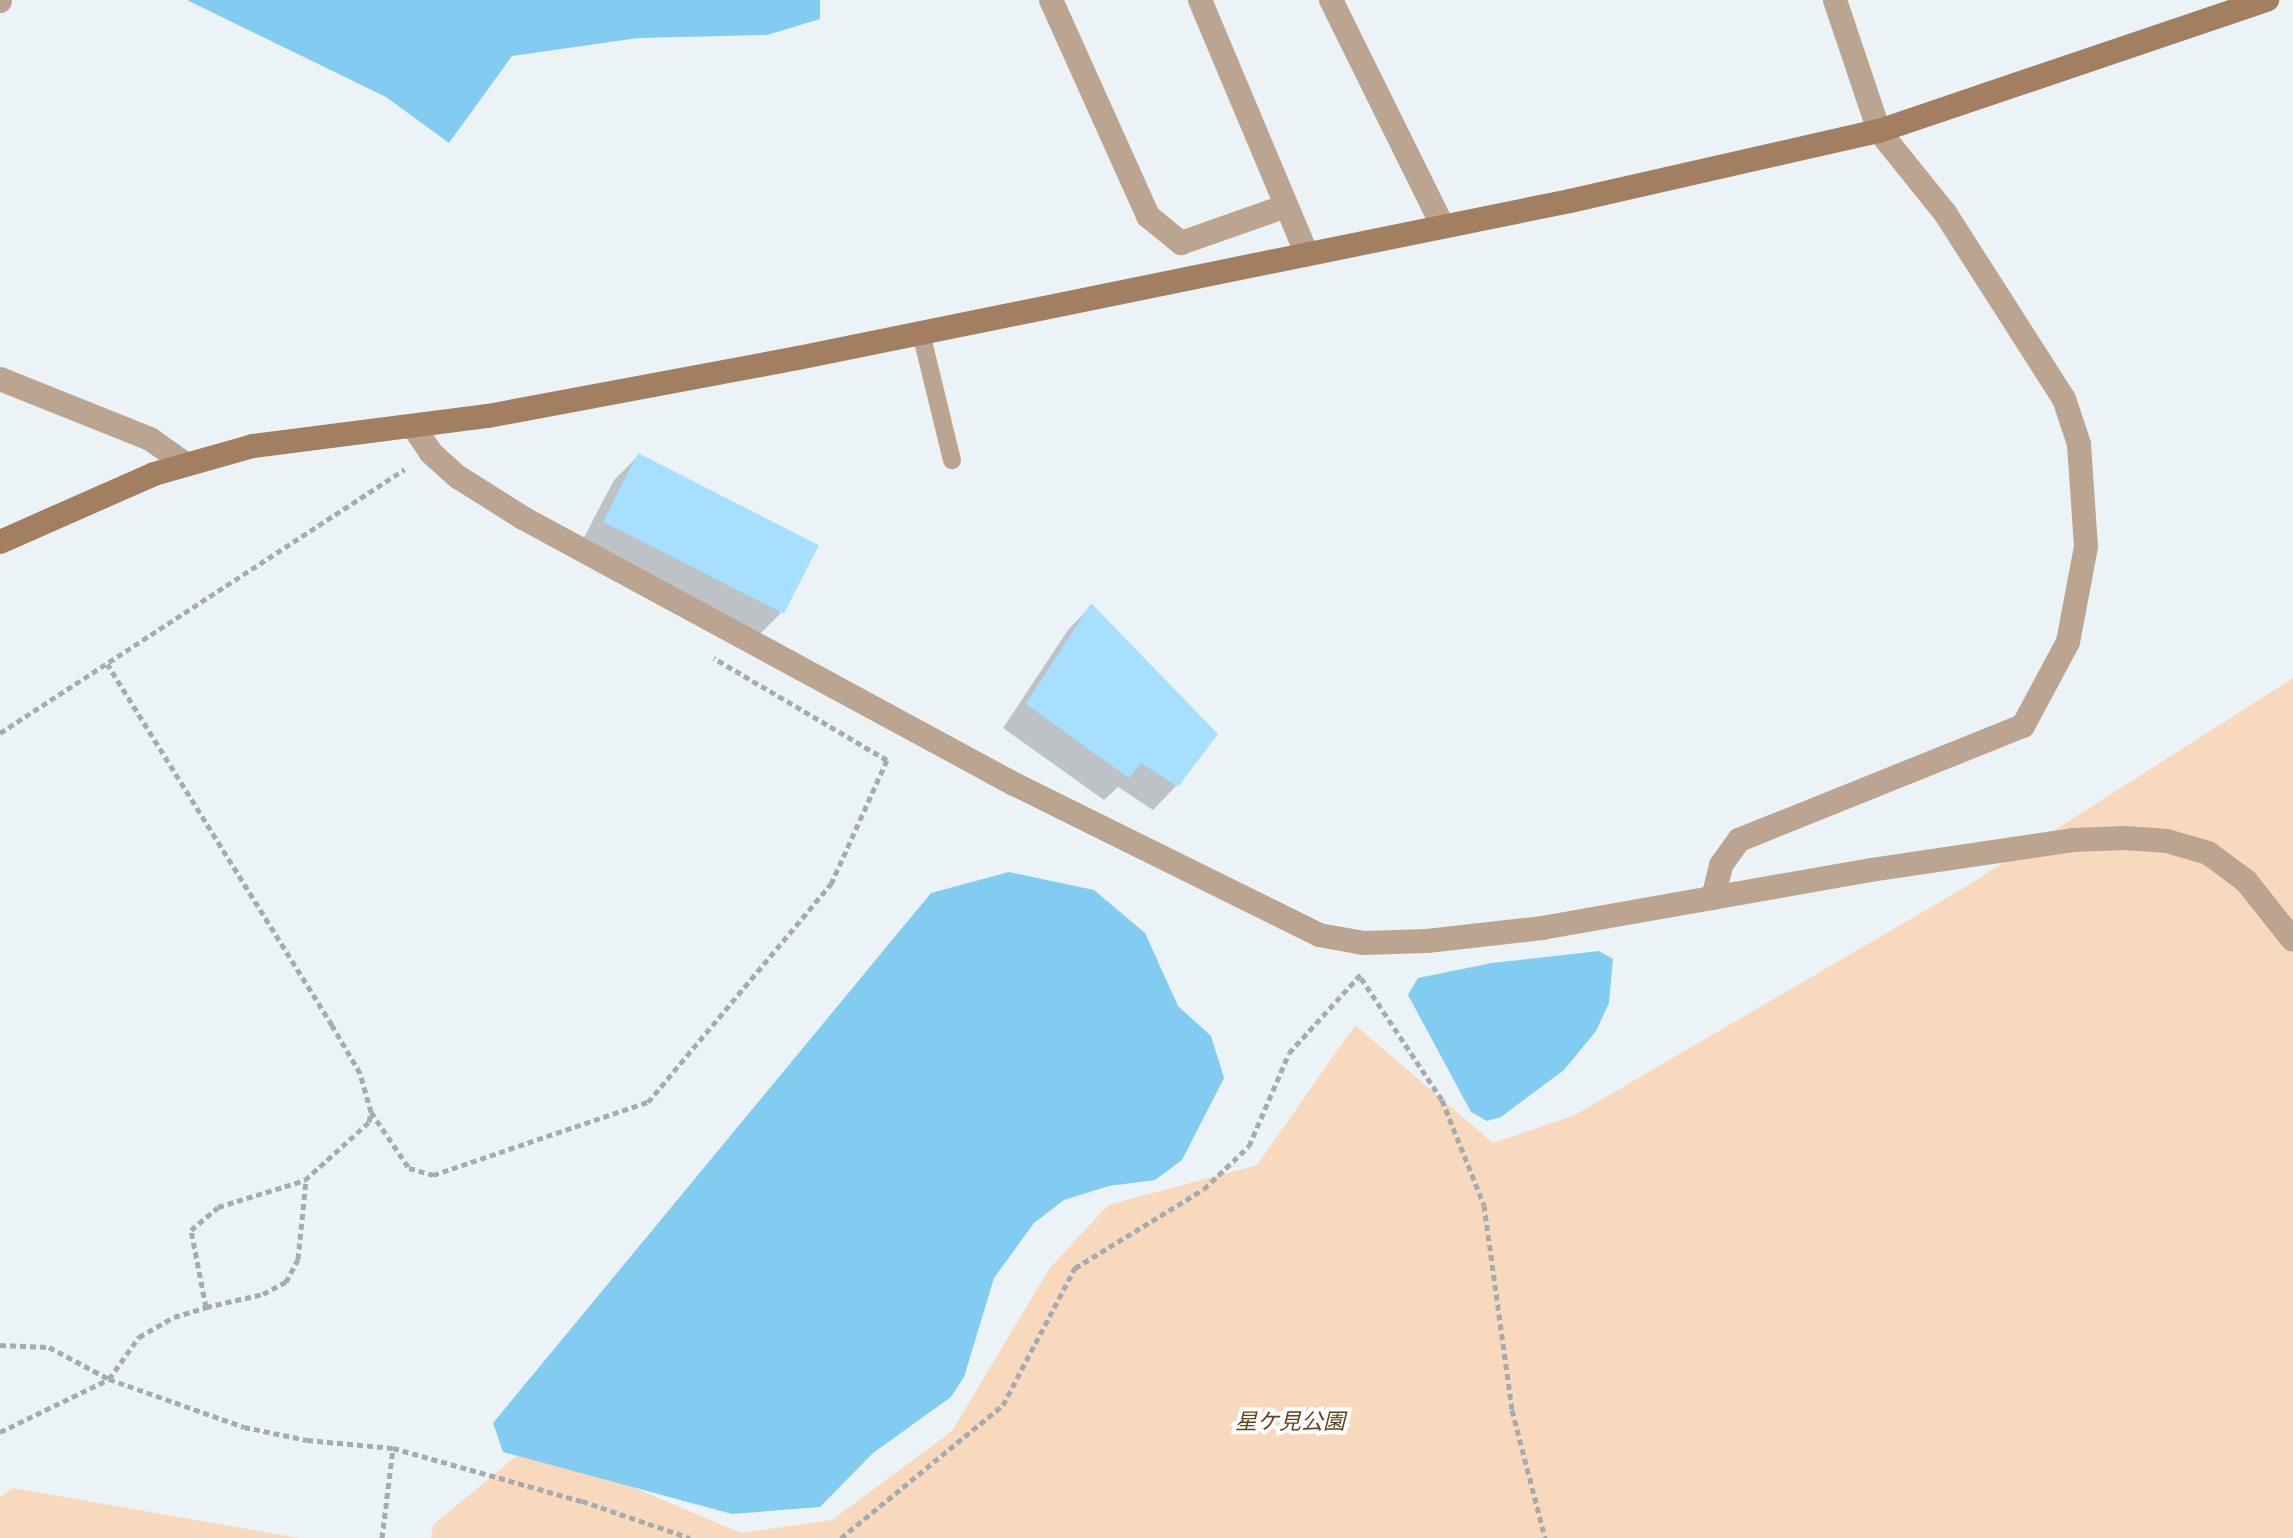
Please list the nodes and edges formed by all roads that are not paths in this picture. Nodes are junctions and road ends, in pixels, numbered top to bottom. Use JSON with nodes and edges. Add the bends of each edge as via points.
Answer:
{"nodes":[{"id":1,"x":1051,"y":0,"type":"edge"},
{"id":2,"x":1200,"y":0,"type":"edge"},
{"id":3,"x":1331,"y":0,"type":"edge"},
{"id":4,"x":1835,"y":0,"type":"edge"},
{"id":5,"x":2267,"y":0,"type":"edge"},
{"id":6,"x":1879,"y":131,"type":"junction"},
{"id":7,"x":1286,"y":206,"type":"junction"},
{"id":8,"x":1443,"y":227,"type":"junction"},
{"id":9,"x":1307,"y":254,"type":"junction"},
{"id":10,"x":921,"y":333,"type":"junction"},
{"id":11,"x":0,"y":379,"type":"edge"},
{"id":12,"x":413,"y":426,"type":"junction"},
{"id":13,"x":952,"y":460,"type":"dead end"},
{"id":14,"x":184,"y":463,"type":"junction"},
{"id":15,"x":0,"y":542,"type":"edge"},
{"id":16,"x":1713,"y":898,"type":"junction"},
{"id":17,"x":2293,"y":940,"type":"edge"}],
"edges":[{"from":1,"to":7,"type":"street","via":[[1148,216],[1181,243]]},
{"from":2,"to":7,"type":"street"},
{"from":3,"to":8,"type":"street"},
{"from":4,"to":6,"type":"street"},
{"from":5,"to":6,"type":"street"},
{"from":6,"to":8,"type":"street"},
{"from":6,"to":16,"type":"street","via":[[1945,213],[2064,399],[2079,444],[2086,547],[2079,599],[2068,642],[2023,726],[1739,840],[1721,865]]},
{"from":7,"to":9,"type":"street"},
{"from":8,"to":9,"type":"street"},
{"from":9,"to":10,"type":"street"},
{"from":10,"to":12,"type":"street"},
{"from":10,"to":13,"type":"lane"},
{"from":11,"to":14,"type":"street","via":[[150,439]]},
{"from":12,"to":14,"type":"street","via":[[302,438]]},
{"from":12,"to":16,"type":"street","via":[[431,453],[458,477],[523,518],[1014,784],[1319,935],[1364,943],[1542,928]]},
{"from":14,"to":15,"type":"street"},
{"from":16,"to":17,"type":"street","via":[[2058,842],[2167,841],[2208,853],[2246,881]]}]}
